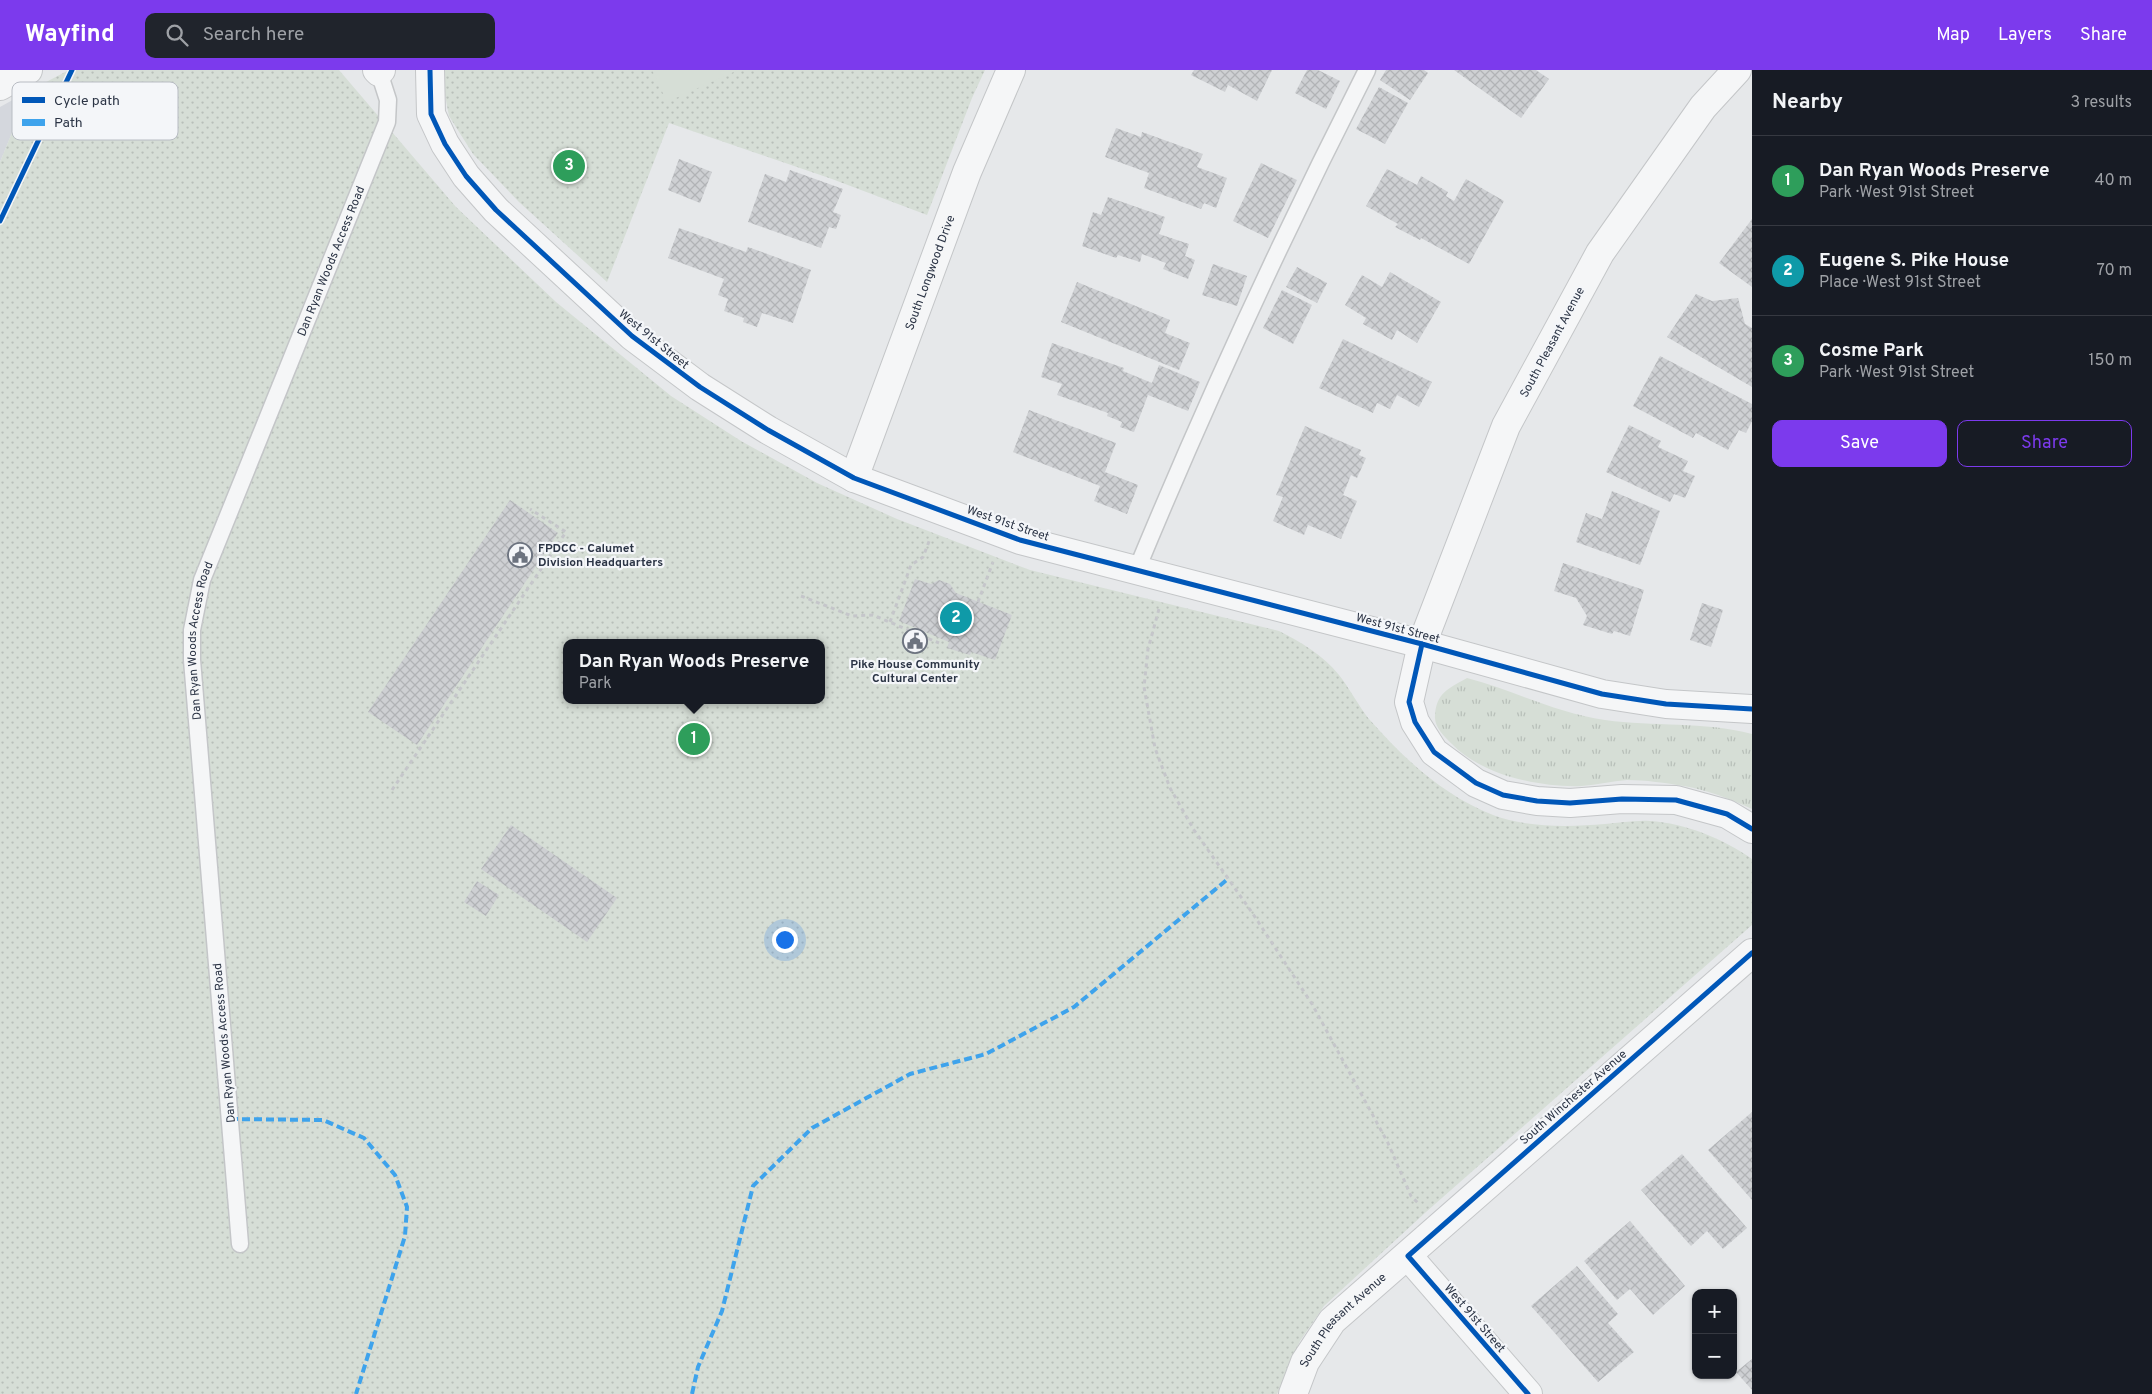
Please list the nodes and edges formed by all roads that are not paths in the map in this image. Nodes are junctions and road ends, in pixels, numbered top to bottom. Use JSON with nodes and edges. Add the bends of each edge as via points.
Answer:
{"nodes":[{"id":1,"x":28,"y":70,"type":"edge"},
{"id":2,"x":430,"y":70,"type":"edge"},
{"id":3,"x":1011,"y":70,"type":"edge"},
{"id":4,"x":1367,"y":70,"type":"edge"},
{"id":5,"x":1737,"y":70,"type":"edge"},
{"id":6,"x":379,"y":71,"type":"edge"},
{"id":7,"x":0,"y":86,"type":"edge"},
{"id":8,"x":854,"y":478,"type":"junction"},
{"id":9,"x":1137,"y":569,"type":"junction"},
{"id":10,"x":1422,"y":644,"type":"junction"},
{"id":11,"x":1752,"y":709,"type":"edge"},
{"id":12,"x":1752,"y":829,"type":"edge"},
{"id":13,"x":1752,"y":953,"type":"edge"},
{"id":14,"x":240,"y":1244,"type":"dead end"},
{"id":15,"x":1408,"y":1256,"type":"junction"},
{"id":16,"x":1293,"y":1394,"type":"edge"},
{"id":17,"x":1528,"y":1394,"type":"edge"}],
"edges":[{"from":1,"to":7,"type":"street"},
{"from":2,"to":8,"type":"street","name":"West 91st Street","via":[[431,114],[466,176],[496,210],[632,336],[700,387]]},
{"from":3,"to":8,"type":"street","name":"South Longwood Drive","via":[[967,172]]},
{"from":4,"to":9,"type":"lane","via":[[1196,426]]},
{"from":5,"to":10,"type":"street","name":"South Pleasant Avenue","via":[[1703,107],[1600,253],[1506,426]]},
{"from":6,"to":14,"type":"lane","name":"Dan Ryan Woods Access Road","via":[[388,100],[388,122],[202,580],[192,630]]},
{"from":8,"to":9,"type":"street","name":"West 91st Street","via":[[1020,540]]},
{"from":9,"to":10,"type":"street","name":"West 91st Street"},
{"from":10,"to":11,"type":"street","name":"West 91st Street","via":[[1602,694],[1666,704]]},
{"from":10,"to":12,"type":"street","name":"South Pleasant Avenue","via":[[1409,702],[1415,722],[1434,752],[1476,782],[1503,795],[1537,801],[1676,800],[1727,814]]},
{"from":13,"to":15,"type":"street","name":"South Winchester Avenue"},
{"from":15,"to":16,"type":"street","name":"South Pleasant Avenue","via":[[1332,1322],[1305,1362]]},
{"from":15,"to":17,"type":"street","name":"West 91st Street"}]}
